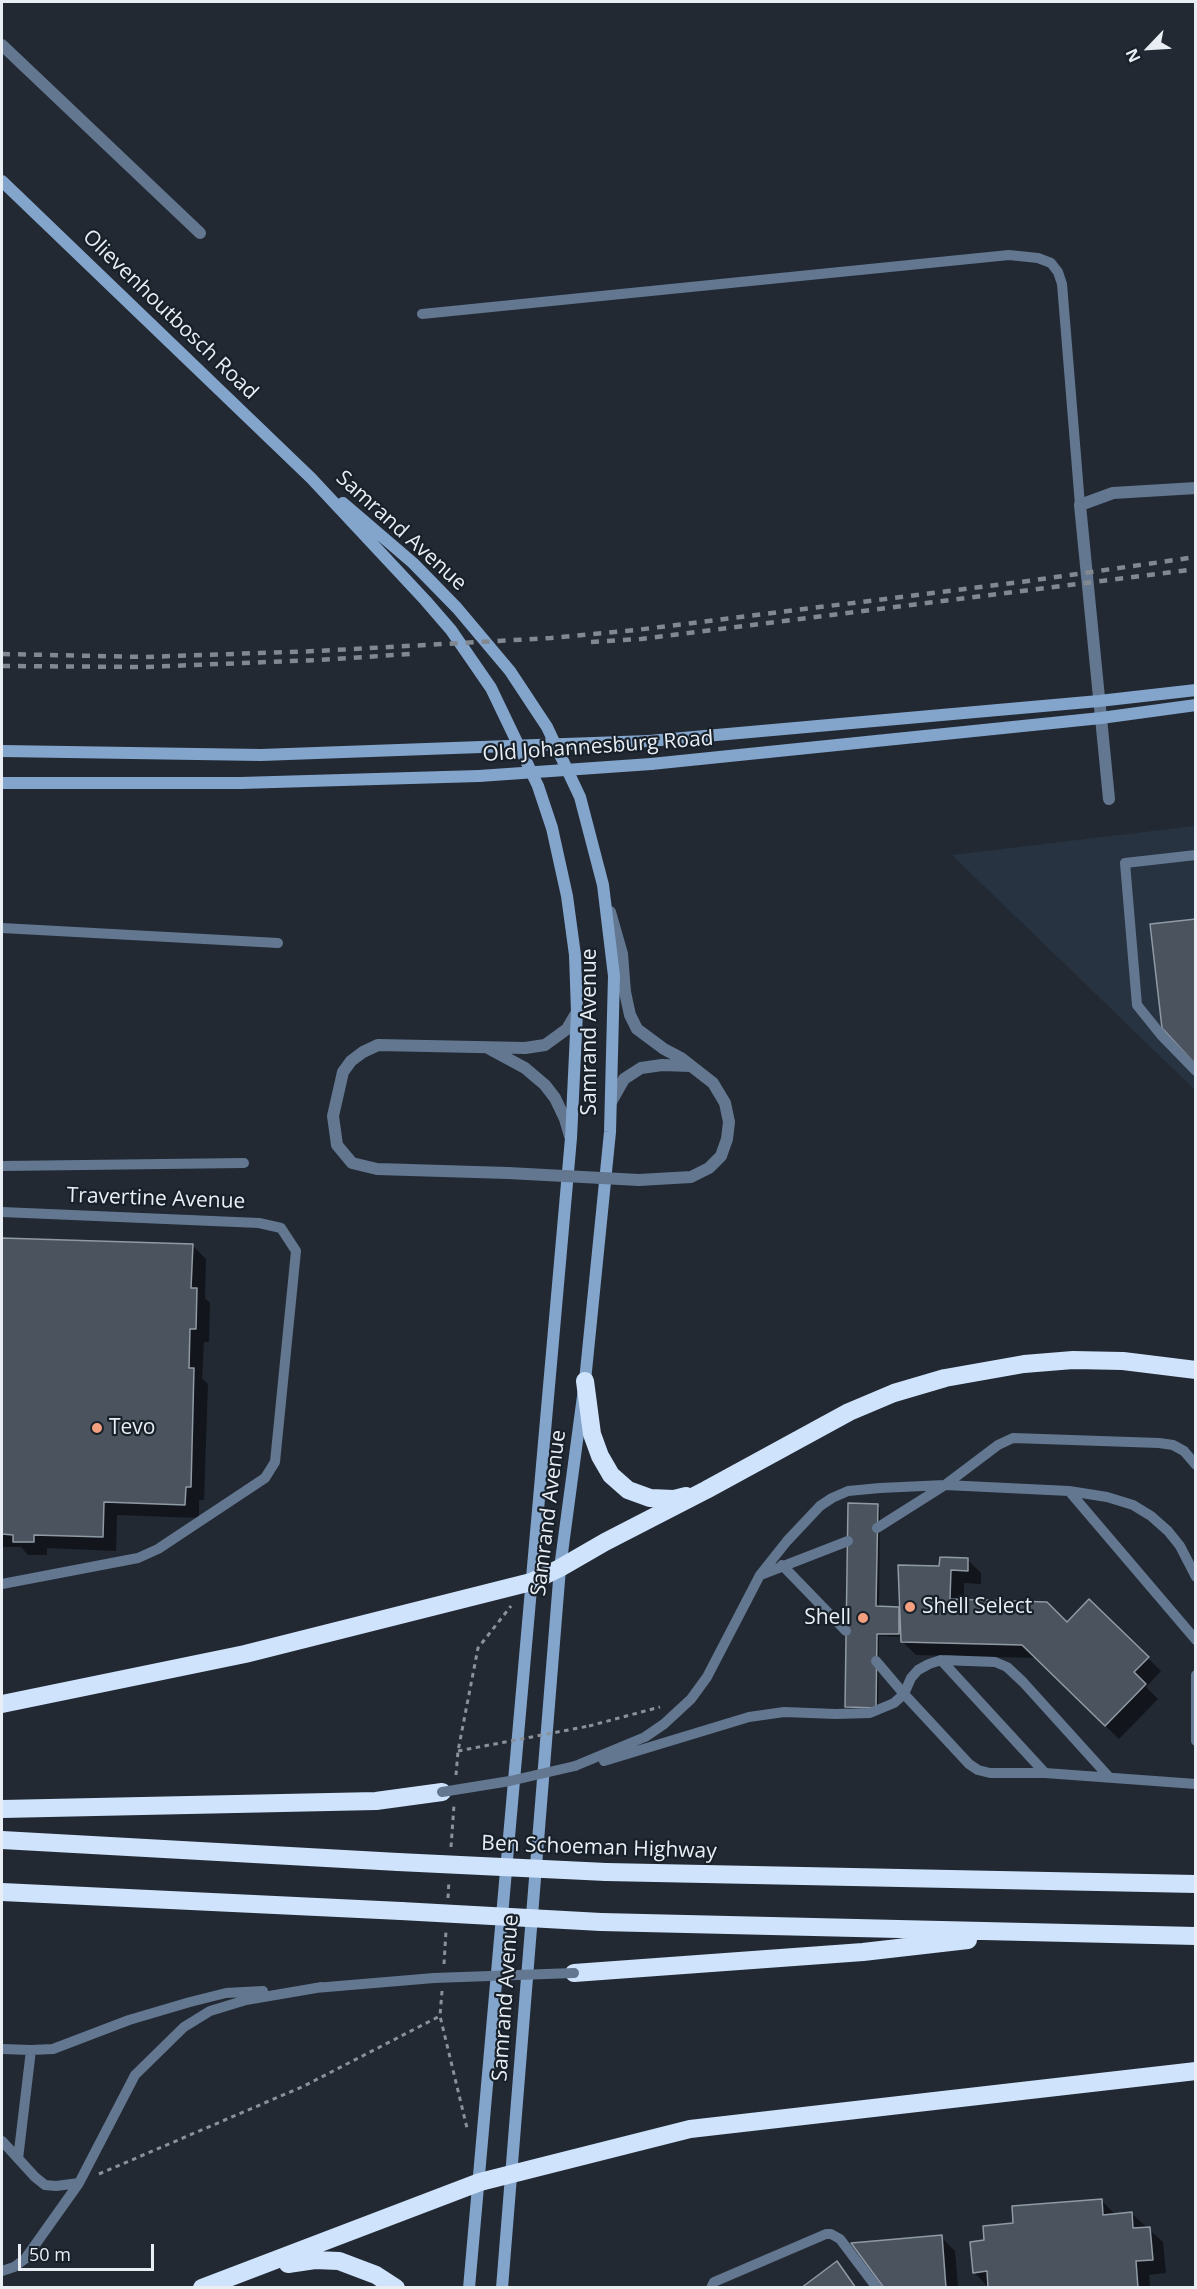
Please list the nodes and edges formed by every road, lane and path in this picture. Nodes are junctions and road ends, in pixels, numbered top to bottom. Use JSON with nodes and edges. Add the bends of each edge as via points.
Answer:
{"nodes":[{"id":1,"x":2,"y":45,"type":"edge"},
{"id":2,"x":2,"y":181,"type":"edge"},
{"id":3,"x":200,"y":233,"type":"dead end"},
{"id":4,"x":422,"y":314,"type":"dead end"},
{"id":5,"x":311,"y":478,"type":"junction"},
{"id":6,"x":1196,"y":488,"type":"edge"},
{"id":7,"x":1080,"y":505,"type":"junction"},
{"id":8,"x":1196,"y":690,"type":"edge"},
{"id":9,"x":1099,"y":702,"type":"junction"},
{"id":10,"x":1196,"y":705,"type":"edge"},
{"id":11,"x":1101,"y":718,"type":"junction"},
{"id":12,"x":2,"y":751,"type":"edge"},
{"id":13,"x":2,"y":783,"type":"edge"},
{"id":14,"x":1109,"y":799,"type":"dead end"},
{"id":15,"x":1196,"y":855,"type":"edge"},
{"id":16,"x":603,"y":885,"type":"junction"},
{"id":17,"x":2,"y":928,"type":"edge"},
{"id":18,"x":278,"y":943,"type":"dead end"},
{"id":19,"x":577,"y":1012,"type":"junction"},
{"id":20,"x":484,"y":1046,"type":"junction"},
{"id":21,"x":691,"y":1066,"type":"junction"},
{"id":22,"x":1196,"y":1071,"type":"edge"},
{"id":23,"x":611,"y":1102,"type":"junction"},
{"id":24,"x":571,"y":1138,"type":"junction"},
{"id":25,"x":244,"y":1163,"type":"dead end"},
{"id":26,"x":2,"y":1166,"type":"edge"},
{"id":27,"x":2,"y":1212,"type":"edge"},
{"id":28,"x":1196,"y":1370,"type":"edge"},
{"id":29,"x":585,"y":1381,"type":"junction"},
{"id":30,"x":1196,"y":1465,"type":"edge"},
{"id":31,"x":945,"y":1485,"type":"junction"},
{"id":32,"x":706,"y":1490,"type":"junction"},
{"id":33,"x":1069,"y":1491,"type":"junction"},
{"id":34,"x":877,"y":1528,"type":"dead end"},
{"id":35,"x":848,"y":1541,"type":"dead end"},
{"id":36,"x":782,"y":1565,"type":"junction"},
{"id":37,"x":560,"y":1568,"type":"junction"},
{"id":38,"x":760,"y":1575,"type":"junction"},
{"id":39,"x":1196,"y":1577,"type":"edge"},
{"id":40,"x":531,"y":1582,"type":"junction"},
{"id":41,"x":2,"y":1584,"type":"edge"},
{"id":42,"x":846,"y":1631,"type":"dead end"},
{"id":43,"x":1196,"y":1640,"type":"edge"},
{"id":44,"x":876,"y":1660,"type":"dead end"},
{"id":45,"x":941,"y":1660,"type":"junction"},
{"id":46,"x":1196,"y":1675,"type":"edge"},
{"id":47,"x":904,"y":1694,"type":"junction"},
{"id":48,"x":2,"y":1704,"type":"edge"},
{"id":49,"x":589,"y":1726,"type":"dead end"},
{"id":50,"x":1196,"y":1741,"type":"edge"},
{"id":51,"x":458,"y":1751,"type":"dead end"},
{"id":52,"x":576,"y":1766,"type":"junction"},
{"id":53,"x":1045,"y":1773,"type":"junction"},
{"id":54,"x":1109,"y":1777,"type":"junction"},
{"id":55,"x":1196,"y":1784,"type":"edge"},
{"id":56,"x":442,"y":1792,"type":"joint"},
{"id":57,"x":2,"y":1809,"type":"edge"},
{"id":58,"x":2,"y":1840,"type":"edge"},
{"id":59,"x":1196,"y":1884,"type":"edge"},
{"id":60,"x":2,"y":1892,"type":"edge"},
{"id":61,"x":1030,"y":1932,"type":"junction"},
{"id":62,"x":1196,"y":1936,"type":"edge"},
{"id":63,"x":574,"y":1973,"type":"joint"},
{"id":64,"x":322,"y":1988,"type":"junction"},
{"id":65,"x":440,"y":2016,"type":"dead end"},
{"id":66,"x":2,"y":2049,"type":"edge"},
{"id":67,"x":31,"y":2050,"type":"junction"},
{"id":68,"x":1196,"y":2071,"type":"edge"},
{"id":69,"x":2,"y":2141,"type":"edge"},
{"id":70,"x":18,"y":2159,"type":"junction"},
{"id":71,"x":512,"y":2173,"type":"junction"},
{"id":72,"x":480,"y":2182,"type":"junction"},
{"id":73,"x":79,"y":2183,"type":"junction"},
{"id":74,"x":253,"y":2269,"type":"junction"},
{"id":75,"x":2,"y":2271,"type":"edge"},
{"id":76,"x":202,"y":2288,"type":"edge"},
{"id":77,"x":396,"y":2288,"type":"edge"},
{"id":78,"x":469,"y":2288,"type":"edge"},
{"id":79,"x":502,"y":2288,"type":"edge"},
{"id":80,"x":711,"y":2288,"type":"edge"},
{"id":81,"x":877,"y":2288,"type":"edge"}],
"edges":[{"from":1,"to":3,"type":"street"},
{"from":2,"to":5,"type":"main road","name":"Olievenhoutbosch Road"},
{"from":4,"to":7,"type":"lane","via":[[1009,255],[1038,258],[1051,263],[1062,284]]},
{"from":5,"to":16,"type":"main road","name":"Samrand Avenue","via":[[413,563],[510,670],[547,727],[574,784]]},
{"from":5,"to":19,"type":"main road","name":"Samrand Avenue","via":[[451,630],[491,688],[517,739],[552,828],[567,896]]},
{"from":6,"to":7,"type":"street","via":[[1113,493]]},
{"from":7,"to":9,"type":"street"},
{"from":8,"to":9,"type":"main road","name":"Old Johannesburg Road"},
{"from":9,"to":11,"type":"street"},
{"from":9,"to":12,"type":"main road","name":"Old Johannesburg Road","bridge":true,"via":[[649,741],[261,755]]},
{"from":10,"to":11,"type":"main road","name":"Old Johannesburg Road"},
{"from":11,"to":13,"type":"main road","name":"Old Johannesburg Road","bridge":true,"via":[[651,764],[479,776],[240,783]]},
{"from":11,"to":14,"type":"street"},
{"from":15,"to":22,"type":"lane","via":[[1125,863],[1137,1005]]},
{"from":16,"to":21,"type":"street","via":[[621,954],[630,1015],[644,1036]]},
{"from":16,"to":23,"type":"main road","name":"Samrand Avenue","via":[[614,976]]},
{"from":17,"to":18,"type":"lane"},
{"from":19,"to":20,"type":"street","via":[[567,1029],[545,1045]]},
{"from":19,"to":24,"type":"main road","name":"Samrand Avenue"},
{"from":20,"to":21,"type":"street","bridge":true,"via":[[378,1046],[363,1052],[343,1072],[337,1092],[333,1116],[338,1145],[352,1163],[377,1169],[639,1180],[691,1177],[710,1168],[721,1156],[729,1122],[725,1103],[712,1083]]},
{"from":20,"to":24,"type":"street","via":[[525,1068],[545,1085],[555,1098]]},
{"from":21,"to":23,"type":"street","via":[[641,1068],[624,1079]]},
{"from":23,"to":29,"type":"main road","name":"Samrand Avenue"},
{"from":24,"to":40,"type":"main road","name":"Samrand Avenue"},
{"from":25,"to":26,"type":"lane"},
{"from":27,"to":41,"type":"lane","name":"Travertine Avenue","via":[[259,1223],[281,1228],[296,1251],[275,1462],[265,1478],[158,1549],[138,1558]]},
{"from":28,"to":32,"type":"highway","via":[[1073,1360],[945,1378],[849,1412]]},
{"from":29,"to":32,"type":"highway","via":[[592,1434],[611,1475],[628,1490],[650,1498],[674,1500]]},
{"from":29,"to":37,"type":"main road","name":"Samrand Avenue"},
{"from":30,"to":31,"type":"lane","via":[[1173,1445],[1013,1438]]},
{"from":31,"to":33,"type":"lane"},
{"from":31,"to":34,"type":"lane"},
{"from":31,"to":38,"type":"lane","via":[[848,1491],[832,1497],[805,1521]]},
{"from":32,"to":37,"type":"highway"},
{"from":33,"to":39,"type":"lane","via":[[1107,1497],[1151,1516],[1180,1546]]},
{"from":33,"to":43,"type":"lane"},
{"from":35,"to":36,"type":"lane"},
{"from":36,"to":38,"type":"lane"},
{"from":36,"to":42,"type":"lane"},
{"from":37,"to":40,"type":"highway"},
{"from":37,"to":71,"type":"main road","name":"Samrand Avenue"},
{"from":38,"to":52,"type":"lane","via":[[707,1677],[691,1699],[645,1737]]},
{"from":40,"to":48,"type":"highway","via":[[244,1654]]},
{"from":40,"to":72,"type":"main road","name":"Samrand Avenue"},
{"from":44,"to":47,"type":"lane"},
{"from":45,"to":47,"type":"lane","via":[[918,1670]]},
{"from":45,"to":53,"type":"lane"},
{"from":45,"to":54,"type":"lane","via":[[988,1661],[1007,1667]]},
{"from":46,"to":50,"type":"lane"},
{"from":47,"to":52,"type":"lane","via":[[870,1713],[768,1713],[628,1755]]},
{"from":47,"to":53,"type":"lane","via":[[978,1770]]},
{"from":49,"to":51,"type":"path","bridge":true},
{"from":52,"to":56,"type":"lane","bridge":true},
{"from":53,"to":54,"type":"lane"},
{"from":54,"to":55,"type":"lane"},
{"from":56,"to":57,"type":"highway","via":[[376,1801]]},
{"from":58,"to":59,"type":"highway","name":"Ben Schoeman Highway","bridge":true,"via":[[606,1872]]},
{"from":60,"to":61,"type":"highway","bridge":true,"via":[[602,1922]]},
{"from":61,"to":62,"type":"highway"},
{"from":61,"to":63,"type":"highway","via":[[863,1952]]},
{"from":63,"to":64,"type":"lane","bridge":true,"via":[[434,1978]]},
{"from":64,"to":67,"type":"lane","via":[[226,1994],[129,2020],[53,2049]]},
{"from":64,"to":73,"type":"lane","via":[[246,2000],[210,2011],[184,2027],[135,2075]]},
{"from":65,"to":73,"type":"path","via":[[304,2086]]},
{"from":66,"to":67,"type":"lane"},
{"from":67,"to":70,"type":"lane"},
{"from":68,"to":71,"type":"highway","via":[[690,2129]]},
{"from":69,"to":70,"type":"lane"},
{"from":70,"to":73,"type":"lane","via":[[45,2185]]},
{"from":71,"to":72,"type":"highway"},
{"from":71,"to":79,"type":"main road","name":"Samrand Avenue"},
{"from":72,"to":74,"type":"highway"},
{"from":72,"to":78,"type":"main road","name":"Samrand Avenue"},
{"from":73,"to":75,"type":"lane","via":[[25,2259]]},
{"from":74,"to":76,"type":"highway"},
{"from":74,"to":77,"type":"highway","via":[[315,2260],[339,2261],[376,2275]]},
{"from":80,"to":81,"type":"lane","via":[[714,2282],[826,2234],[840,2239]]}]}
